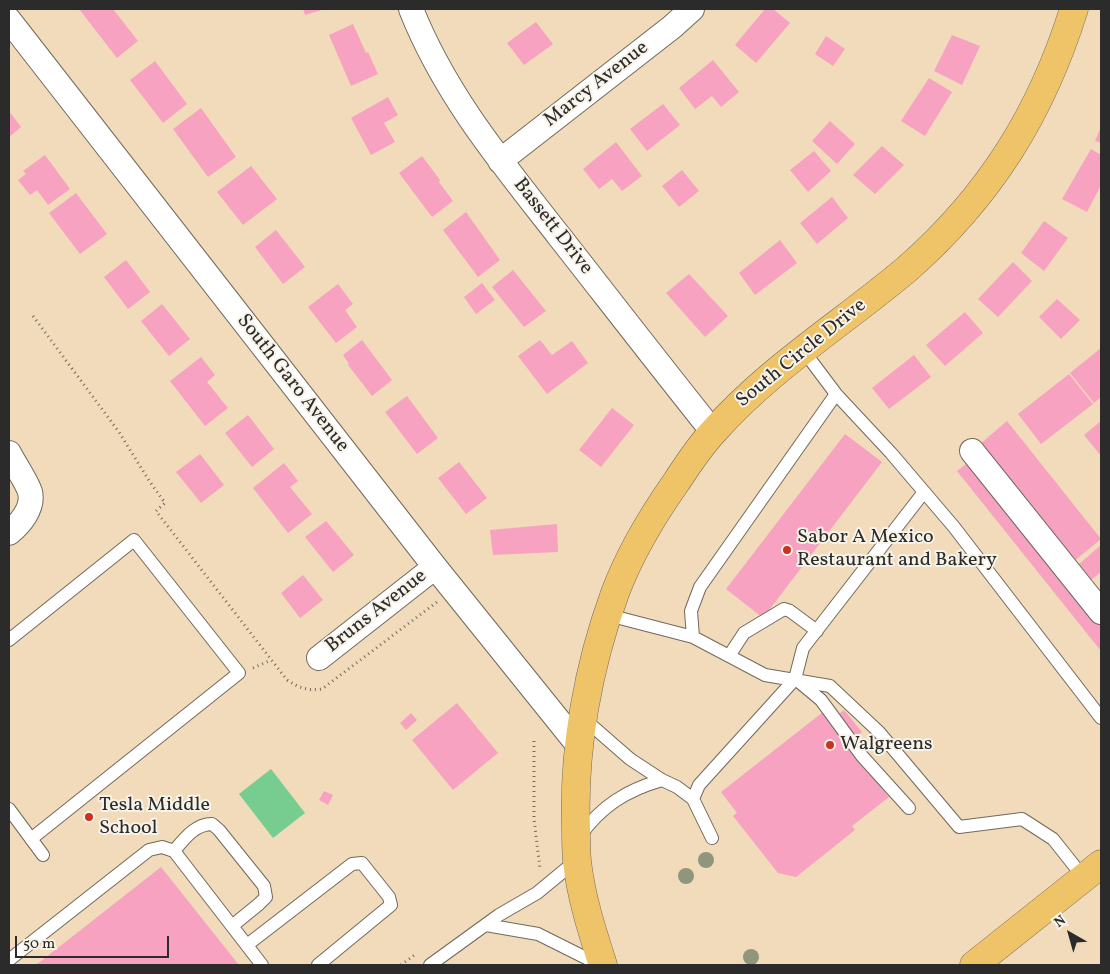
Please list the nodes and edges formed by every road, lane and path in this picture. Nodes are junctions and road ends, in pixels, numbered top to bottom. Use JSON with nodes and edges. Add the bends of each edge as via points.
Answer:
{"nodes":[{"id":1,"x":411,"y":9,"type":"edge"},
{"id":2,"x":692,"y":9,"type":"edge"},
{"id":3,"x":1074,"y":9,"type":"edge"},
{"id":4,"x":9,"y":20,"type":"edge"},
{"id":5,"x":500,"y":161,"type":"junction"},
{"id":6,"x":33,"y":316,"type":"dead end"},
{"id":7,"x":803,"y":350,"type":"junction"},
{"id":8,"x":836,"y":394,"type":"junction"},
{"id":9,"x":713,"y":432,"type":"junction"},
{"id":10,"x":972,"y":451,"type":"dead end"},
{"id":11,"x":9,"y":453,"type":"edge"},
{"id":12,"x":924,"y":492,"type":"junction"},
{"id":13,"x":9,"y":533,"type":"edge"},
{"id":14,"x":435,"y":567,"type":"junction"},
{"id":15,"x":1101,"y":612,"type":"edge"},
{"id":16,"x":608,"y":614,"type":"junction"},
{"id":17,"x":817,"y":631,"type":"junction"},
{"id":18,"x":693,"y":637,"type":"junction"},
{"id":19,"x":9,"y":640,"type":"edge"},
{"id":20,"x":729,"y":656,"type":"junction"},
{"id":21,"x":319,"y":658,"type":"dead end"},
{"id":22,"x":271,"y":660,"type":"dead end"},
{"id":23,"x":795,"y":679,"type":"junction"},
{"id":24,"x":583,"y":718,"type":"junction"},
{"id":25,"x":1101,"y":718,"type":"edge"},
{"id":26,"x":534,"y":741,"type":"dead end"},
{"id":27,"x":579,"y":746,"type":"junction"},
{"id":28,"x":662,"y":780,"type":"junction"},
{"id":29,"x":693,"y":799,"type":"junction"},
{"id":30,"x":909,"y":808,"type":"dead end"},
{"id":31,"x":9,"y":809,"type":"edge"},
{"id":32,"x":712,"y":838,"type":"dead end"},
{"id":33,"x":32,"y":839,"type":"junction"},
{"id":34,"x":174,"y":851,"type":"junction"},
{"id":35,"x":577,"y":851,"type":"junction"},
{"id":36,"x":43,"y":855,"type":"dead end"},
{"id":37,"x":1093,"y":871,"type":"edge"},
{"id":38,"x":534,"y":874,"type":"dead end"},
{"id":39,"x":486,"y":925,"type":"junction"},
{"id":40,"x":232,"y":926,"type":"junction"},
{"id":41,"x":247,"y":945,"type":"junction"},
{"id":42,"x":416,"y":954,"type":"dead end"},
{"id":43,"x":9,"y":960,"type":"edge"},
{"id":44,"x":262,"y":965,"type":"edge"},
{"id":45,"x":318,"y":965,"type":"edge"},
{"id":46,"x":401,"y":965,"type":"edge"},
{"id":47,"x":430,"y":965,"type":"edge"},
{"id":48,"x":602,"y":965,"type":"edge"},
{"id":49,"x":974,"y":965,"type":"edge"}],
"edges":[{"from":1,"to":5,"type":"street","name":"Bassett Drive","via":[[439,70]]},
{"from":2,"to":5,"type":"street","name":"Marcy Avenue"},
{"from":3,"to":7,"type":"main road","name":"South Circle Drive","via":[[1056,60],[1021,135],[975,200],[913,264]]},
{"from":4,"to":14,"type":"street","name":"South Garo Avenue"},
{"from":5,"to":9,"type":"street","name":"Bassett Drive"},
{"from":6,"to":22,"type":"path","via":[[119,432],[166,503],[156,511]]},
{"from":7,"to":8,"type":"lane"},
{"from":7,"to":9,"type":"main road","name":"South Circle Drive","via":[[746,398]]},
{"from":8,"to":12,"type":"lane"},
{"from":8,"to":18,"type":"lane","via":[[700,587],[691,611]]},
{"from":9,"to":16,"type":"main road","name":"South Circle Drive","via":[[663,500],[634,551]]},
{"from":10,"to":15,"type":"street"},
{"from":11,"to":13,"type":"street","via":[[30,493],[28,510],[19,525]]},
{"from":12,"to":17,"type":"lane"},
{"from":12,"to":25,"type":"lane","via":[[954,526]]},
{"from":14,"to":21,"type":"street","name":"Bruns Avenue"},
{"from":14,"to":27,"type":"street","name":"South Garo Avenue"},
{"from":16,"to":18,"type":"lane"},
{"from":16,"to":24,"type":"main road","name":"South Circle Drive"},
{"from":17,"to":20,"type":"lane","via":[[784,609],[744,633]]},
{"from":17,"to":23,"type":"lane","via":[[804,648]]},
{"from":18,"to":20,"type":"lane"},
{"from":19,"to":33,"type":"lane","via":[[134,540],[239,673]]},
{"from":20,"to":23,"type":"lane","via":[[765,674]]},
{"from":23,"to":29,"type":"lane","via":[[699,785]]},
{"from":23,"to":30,"type":"lane","via":[[821,700],[862,756]]},
{"from":23,"to":37,"type":"lane","via":[[830,686],[879,732],[959,827],[1022,819]]},
{"from":24,"to":27,"type":"main road","name":"South Circle Drive"},
{"from":24,"to":28,"type":"lane","via":[[630,759]]},
{"from":26,"to":38,"type":"path","via":[[534,819],[540,869]]},
{"from":27,"to":35,"type":"main road","name":"South Circle Drive","via":[[575,799]]},
{"from":28,"to":29,"type":"lane"},
{"from":28,"to":35,"type":"lane","via":[[641,786],[614,800],[587,827]]},
{"from":29,"to":32,"type":"lane"},
{"from":31,"to":33,"type":"lane"},
{"from":33,"to":36,"type":"lane"},
{"from":34,"to":40,"type":"lane"},
{"from":34,"to":40,"type":"lane","via":[[188,835],[204,824],[212,824],[264,886],[266,897]]},
{"from":34,"to":43,"type":"lane","via":[[162,847],[149,850]]},
{"from":35,"to":39,"type":"lane","via":[[537,893]]},
{"from":35,"to":48,"type":"main road","name":"South Circle Drive","via":[[588,921]]},
{"from":37,"to":49,"type":"main road"},
{"from":39,"to":47,"type":"lane"},
{"from":39,"to":48,"type":"lane","via":[[538,934]]},
{"from":40,"to":41,"type":"lane"},
{"from":41,"to":44,"type":"lane"},
{"from":41,"to":45,"type":"lane","via":[[352,864],[362,863],[389,897],[391,905]]},
{"from":42,"to":46,"type":"path"}]}
